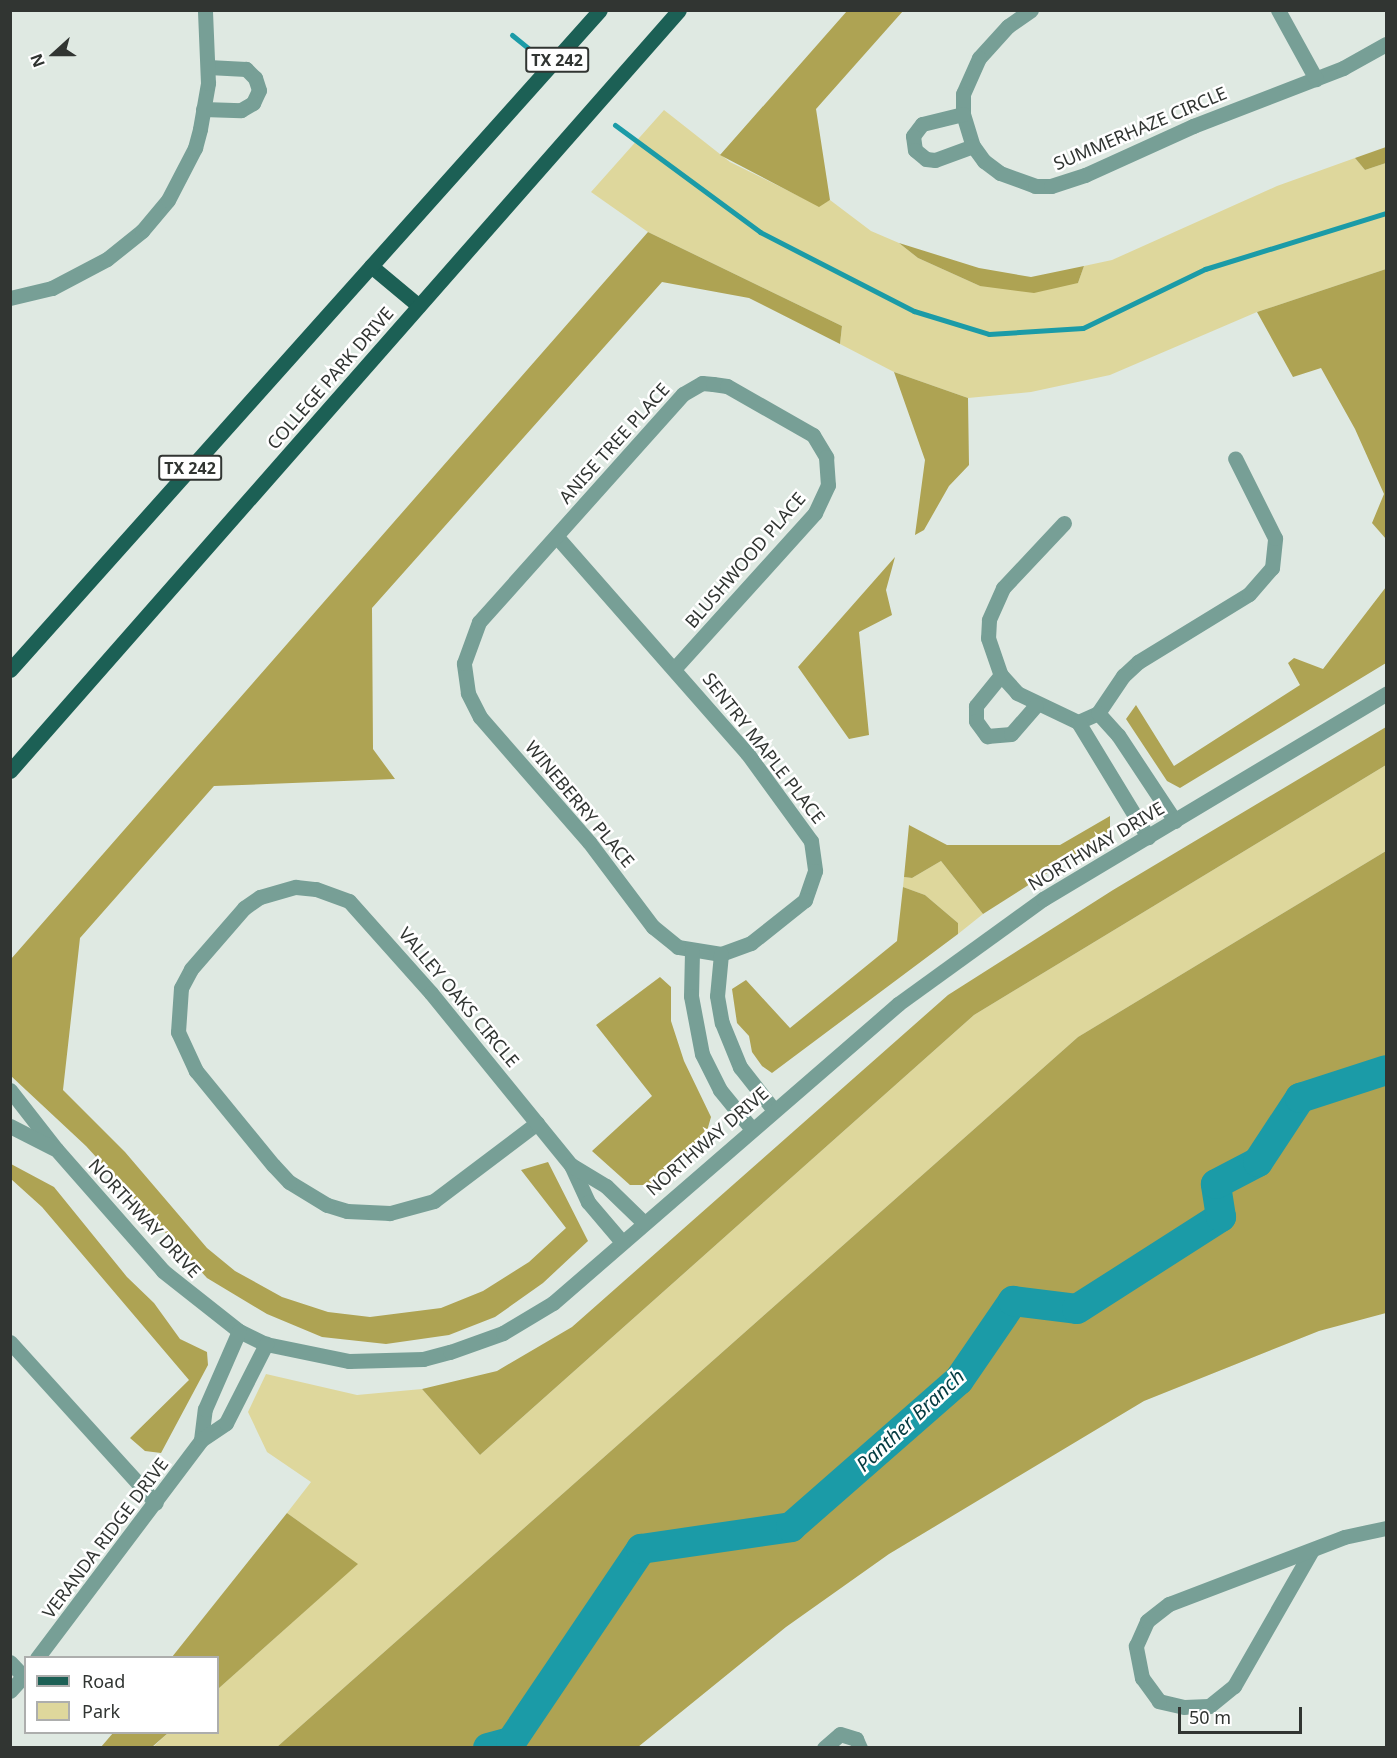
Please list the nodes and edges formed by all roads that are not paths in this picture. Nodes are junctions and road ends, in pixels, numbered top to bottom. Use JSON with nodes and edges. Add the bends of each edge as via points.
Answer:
{"nodes":[{"id":1,"x":205,"y":10,"type":"edge"},
{"id":2,"x":600,"y":10,"type":"edge"},
{"id":3,"x":679,"y":10,"type":"edge"},
{"id":4,"x":1031,"y":10,"type":"edge"},
{"id":5,"x":1278,"y":10,"type":"edge"},
{"id":6,"x":1386,"y":44,"type":"edge"},
{"id":7,"x":208,"y":67,"type":"junction"},
{"id":8,"x":1316,"y":79,"type":"junction"},
{"id":9,"x":203,"y":110,"type":"junction"},
{"id":10,"x":963,"y":114,"type":"junction"},
{"id":11,"x":973,"y":146,"type":"junction"},
{"id":12,"x":371,"y":266,"type":"junction"},
{"id":13,"x":10,"y":298,"type":"edge"},
{"id":14,"x":419,"y":306,"type":"junction"},
{"id":15,"x":1235,"y":458,"type":"dead end"},
{"id":16,"x":829,"y":471,"type":"joint"},
{"id":17,"x":1064,"y":523,"type":"dead end"},
{"id":18,"x":557,"y":537,"type":"junction"},
{"id":19,"x":464,"y":663,"type":"joint"},
{"id":20,"x":676,"y":667,"type":"junction"},
{"id":21,"x":10,"y":670,"type":"edge"},
{"id":22,"x":1000,"y":675,"type":"junction"},
{"id":23,"x":1386,"y":694,"type":"edge"},
{"id":24,"x":1036,"y":705,"type":"junction"},
{"id":25,"x":1098,"y":713,"type":"junction"},
{"id":26,"x":1078,"y":722,"type":"junction"},
{"id":27,"x":10,"y":771,"type":"edge"},
{"id":28,"x":1175,"y":821,"type":"junction"},
{"id":29,"x":1148,"y":837,"type":"junction"},
{"id":30,"x":692,"y":952,"type":"junction"},
{"id":31,"x":721,"y":954,"type":"junction"},
{"id":32,"x":10,"y":1090,"type":"edge"},
{"id":33,"x":773,"y":1109,"type":"junction"},
{"id":34,"x":537,"y":1123,"type":"junction"},
{"id":35,"x":10,"y":1126,"type":"edge"},
{"id":36,"x":751,"y":1128,"type":"junction"},
{"id":37,"x":56,"y":1149,"type":"junction"},
{"id":38,"x":571,"y":1165,"type":"junction"},
{"id":39,"x":644,"y":1223,"type":"junction"},
{"id":40,"x":622,"y":1242,"type":"junction"},
{"id":41,"x":239,"y":1331,"type":"junction"},
{"id":42,"x":10,"y":1342,"type":"edge"},
{"id":43,"x":266,"y":1344,"type":"junction"},
{"id":44,"x":201,"y":1440,"type":"junction"},
{"id":45,"x":156,"y":1503,"type":"junction"},
{"id":46,"x":1386,"y":1528,"type":"edge"},
{"id":47,"x":1312,"y":1550,"type":"junction"},
{"id":48,"x":39,"y":1656,"type":"edge"},
{"id":49,"x":10,"y":1662,"type":"edge"},
{"id":50,"x":24,"y":1674,"type":"edge"},
{"id":51,"x":10,"y":1691,"type":"edge"},
{"id":52,"x":824,"y":1748,"type":"edge"},
{"id":53,"x":860,"y":1748,"type":"edge"}],
"edges":[{"from":1,"to":7,"type":"street"},
{"from":2,"to":12,"type":"main road","number":"TX 242"},
{"from":3,"to":14,"type":"main road","name":"COLLEGE PARK DRIVE","number":"TX 242"},
{"from":4,"to":10,"type":"street","name":"SUMMERHAZE CIRCLE","via":[[1008,26],[979,58],[963,94]]},
{"from":5,"to":8,"type":"street"},
{"from":6,"to":8,"type":"street","name":"SUMMERHAZE CIRCLE"},
{"from":7,"to":9,"type":"street"},
{"from":7,"to":9,"type":"street","via":[[246,69],[259,90],[253,103],[241,110]]},
{"from":8,"to":11,"type":"street","name":"SUMMERHAZE CIRCLE","via":[[1051,186],[1018,182],[999,173]]},
{"from":9,"to":13,"type":"street","via":[[190,159],[156,216],[107,259],[52,288]]},
{"from":10,"to":11,"type":"street","name":"SUMMERHAZE CIRCLE"},
{"from":10,"to":11,"type":"street","via":[[922,124],[913,136],[915,150],[926,159],[935,160]]},
{"from":12,"to":14,"type":"main road"},
{"from":12,"to":21,"type":"main road","number":"TX 242"},
{"from":14,"to":27,"type":"main road","name":"COLLEGE PARK DRIVE","number":"TX 242"},
{"from":15,"to":25,"type":"street","via":[[1275,538],[1272,567],[1249,594],[1138,662],[1123,676]]},
{"from":16,"to":18,"type":"street","name":"ANISE TREE PLACE","via":[[817,441],[795,422],[727,386],[702,383],[683,394]]},
{"from":16,"to":20,"type":"street","name":"BLUSHWOOD PLACE","via":[[824,499],[815,513]]},
{"from":17,"to":22,"type":"street","via":[[1009,581],[995,603],[988,638]]},
{"from":18,"to":19,"type":"street","name":"ANISE TREE PLACE","via":[[479,622],[466,648]]},
{"from":18,"to":20,"type":"street","name":"SENTRY MAPLE PLACE"},
{"from":19,"to":30,"type":"street","name":"WINEBERRY PLACE","via":[[468,693],[480,717],[589,842],[653,927],[678,947]]},
{"from":20,"to":31,"type":"street","name":"SENTRY MAPLE PLACE","via":[[803,827],[815,856],[812,886],[805,900],[751,943]]},
{"from":22,"to":24,"type":"street"},
{"from":22,"to":24,"type":"street","via":[[976,706],[976,721],[987,736],[1011,734]]},
{"from":23,"to":28,"type":"street","name":"NORTHWAY DRIVE"},
{"from":24,"to":26,"type":"street"},
{"from":25,"to":26,"type":"street"},
{"from":25,"to":28,"type":"street","via":[[1118,735]]},
{"from":26,"to":29,"type":"street"},
{"from":28,"to":29,"type":"street","name":"NORTHWAY DRIVE"},
{"from":29,"to":33,"type":"street","name":"NORTHWAY DRIVE","via":[[1043,898],[898,1005]]},
{"from":30,"to":31,"type":"street","name":"SENTRY MAPLE PLACE"},
{"from":30,"to":36,"type":"street","via":[[691,996],[702,1054],[720,1090]]},
{"from":31,"to":33,"type":"street","via":[[717,996],[722,1023],[740,1067]]},
{"from":32,"to":37,"type":"street","name":"NORTHWAY DRIVE"},
{"from":33,"to":36,"type":"street","name":"NORTHWAY DRIVE"},
{"from":34,"to":34,"type":"street","name":"VALLEY OAKS CIRCLE","via":[[362,912],[335,894],[296,886],[260,897],[244,908],[190,969],[177,1010],[184,1051],[273,1166],[307,1195],[327,1204],[347,1211],[390,1214],[423,1205],[454,1190]]},
{"from":34,"to":38,"type":"street","name":"VALLEY OAKS CIRCLE"},
{"from":35,"to":37,"type":"street","name":"NORTHWAY DRIVE"},
{"from":36,"to":39,"type":"street","name":"NORTHWAY DRIVE"},
{"from":37,"to":41,"type":"street","name":"NORTHWAY DRIVE","via":[[163,1271]]},
{"from":38,"to":39,"type":"street","name":"VALLEY OAKS CIRCLE","via":[[606,1186]]},
{"from":38,"to":40,"type":"street","name":"VALLEY OAKS CIRCLE","via":[[588,1202]]},
{"from":39,"to":40,"type":"street","name":"NORTHWAY DRIVE"},
{"from":40,"to":43,"type":"street","name":"NORTHWAY DRIVE","via":[[532,1318],[450,1353],[423,1359],[349,1361]]},
{"from":41,"to":43,"type":"street","name":"NORTHWAY DRIVE"},
{"from":41,"to":44,"type":"street","name":"VERANDA RIDGE DRIVE","via":[[205,1409]]},
{"from":42,"to":45,"type":"street"},
{"from":43,"to":44,"type":"street","name":"VERANDA RIDGE DRIVE","via":[[225,1423]]},
{"from":44,"to":45,"type":"street","name":"VERANDA RIDGE DRIVE"},
{"from":45,"to":48,"type":"street","name":"VERANDA RIDGE DRIVE"},
{"from":46,"to":47,"type":"street","via":[[1344,1537]]},
{"from":47,"to":47,"type":"street","via":[[1234,1686],[1209,1706],[1184,1707],[1159,1701],[1142,1678],[1136,1646],[1147,1620],[1169,1604]]},
{"from":49,"to":50,"type":"street"},
{"from":50,"to":51,"type":"street"},
{"from":52,"to":53,"type":"street","via":[[840,1734],[856,1739]]}]}
